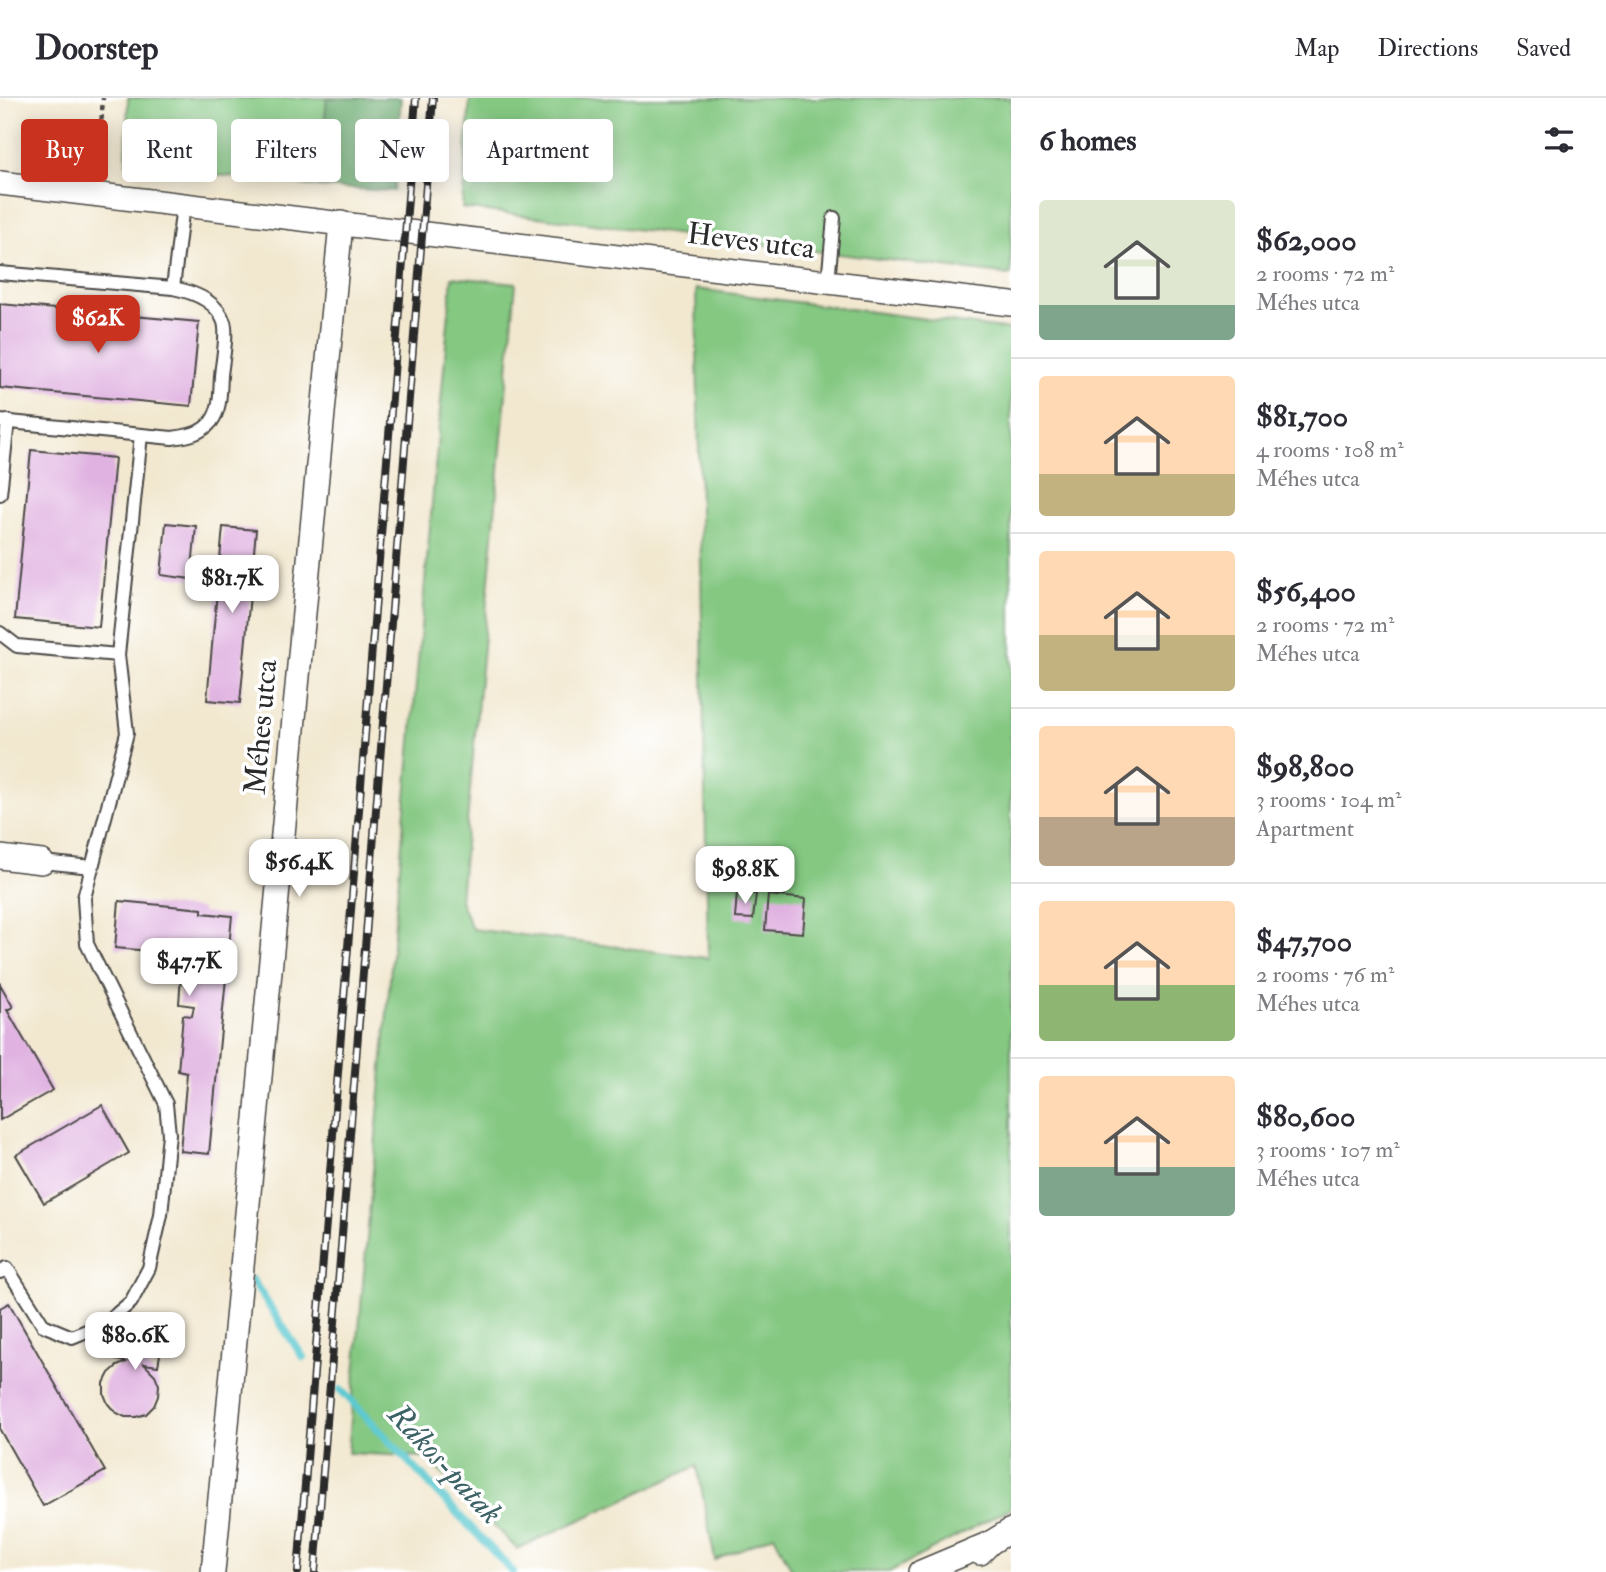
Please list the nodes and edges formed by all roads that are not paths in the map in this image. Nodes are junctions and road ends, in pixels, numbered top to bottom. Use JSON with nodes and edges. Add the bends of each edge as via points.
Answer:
{"nodes":[{"id":1,"x":0,"y":183,"type":"edge"},
{"id":2,"x":183,"y":205,"type":"junction"},
{"id":3,"x":834,"y":218,"type":"dead end"},
{"id":4,"x":341,"y":223,"type":"junction"},
{"id":5,"x":0,"y":273,"type":"edge"},
{"id":6,"x":828,"y":282,"type":"junction"},
{"id":7,"x":173,"y":288,"type":"junction"},
{"id":8,"x":1011,"y":304,"type":"edge"},
{"id":9,"x":4,"y":421,"type":"edge"},
{"id":10,"x":141,"y":435,"type":"junction"},
{"id":11,"x":0,"y":494,"type":"edge"},
{"id":12,"x":0,"y":633,"type":"edge"},
{"id":13,"x":118,"y":655,"type":"junction"},
{"id":14,"x":0,"y":857,"type":"edge"},
{"id":15,"x":42,"y":862,"type":"joint"},
{"id":16,"x":92,"y":867,"type":"junction"},
{"id":17,"x":0,"y":1272,"type":"edge"},
{"id":18,"x":1011,"y":1531,"type":"edge"},
{"id":19,"x":989,"y":1543,"type":"junction"},
{"id":20,"x":213,"y":1572,"type":"edge"},
{"id":21,"x":920,"y":1572,"type":"edge"},
{"id":22,"x":961,"y":1572,"type":"edge"}],
"edges":[{"from":1,"to":2,"type":"street"},
{"from":2,"to":4,"type":"street"},
{"from":2,"to":7,"type":"lane"},
{"from":3,"to":6,"type":"lane"},
{"from":4,"to":6,"type":"street","name":"Heves utca"},
{"from":4,"to":20,"type":"street","name":"Méhes utca"},
{"from":5,"to":7,"type":"lane"},
{"from":6,"to":8,"type":"street","name":"Heves utca"},
{"from":7,"to":10,"type":"lane","via":[[205,299],[225,324],[218,411],[194,435]]},
{"from":9,"to":10,"type":"lane"},
{"from":9,"to":11,"type":"lane"},
{"from":10,"to":13,"type":"lane"},
{"from":12,"to":13,"type":"lane","via":[[17,646]]},
{"from":13,"to":16,"type":"lane","via":[[127,733]]},
{"from":14,"to":15,"type":"street"},
{"from":15,"to":16,"type":"lane"},
{"from":16,"to":17,"type":"lane","via":[[84,898],[88,944],[166,1104],[169,1134],[161,1216],[149,1268],[131,1303],[106,1323],[72,1337],[43,1325],[7,1268]]},
{"from":18,"to":19,"type":"street"},
{"from":19,"to":21,"type":"street"},
{"from":19,"to":22,"type":"street"}]}
